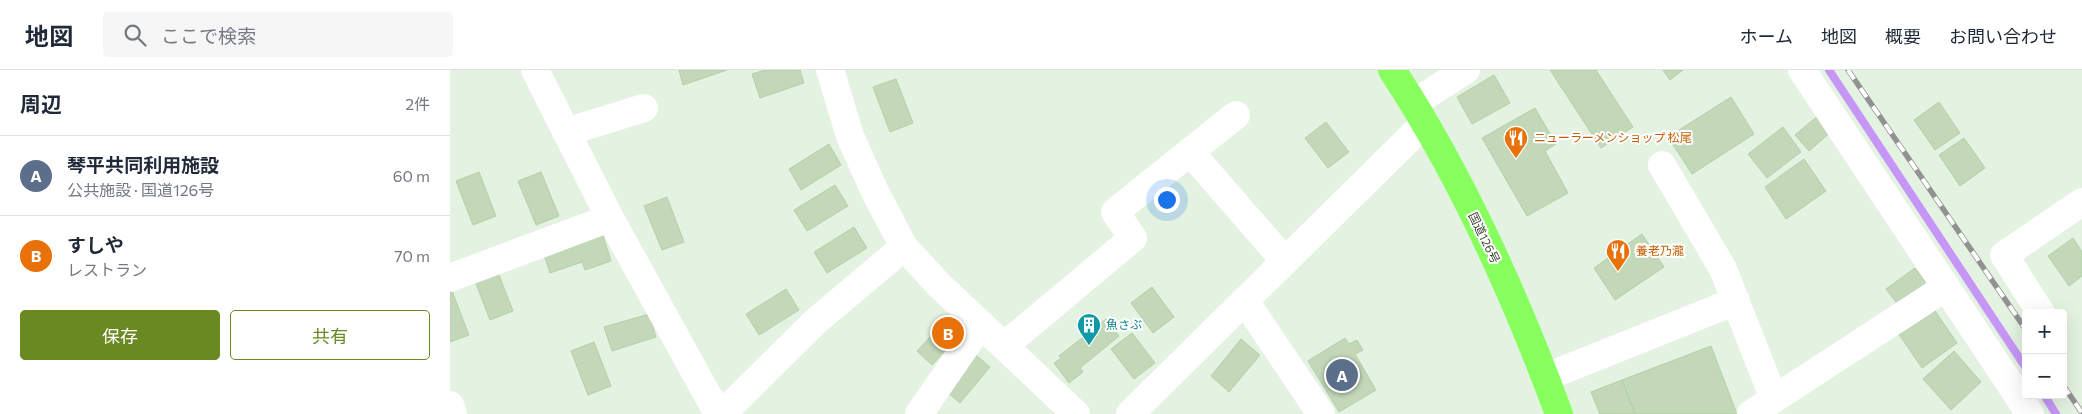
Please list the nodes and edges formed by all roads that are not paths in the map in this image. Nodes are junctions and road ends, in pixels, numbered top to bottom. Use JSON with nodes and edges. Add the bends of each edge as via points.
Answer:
{"nodes":[{"id":1,"x":535,"y":70,"type":"edge"},
{"id":2,"x":830,"y":70,"type":"edge"},
{"id":3,"x":1392,"y":70,"type":"edge"},
{"id":4,"x":1466,"y":70,"type":"edge"},
{"id":5,"x":1802,"y":70,"type":"edge"},
{"id":6,"x":644,"y":108,"type":"dead end"},
{"id":7,"x":1419,"y":113,"type":"junction"},
{"id":8,"x":1236,"y":115,"type":"dead end"},
{"id":9,"x":566,"y":132,"type":"junction"},
{"id":10,"x":1190,"y":152,"type":"junction"},
{"id":11,"x":1662,"y":165,"type":"dead end"},
{"id":12,"x":2082,"y":202,"type":"edge"},
{"id":13,"x":610,"y":218,"type":"junction"},
{"id":14,"x":904,"y":247,"type":"junction"},
{"id":15,"x":1285,"y":261,"type":"junction"},
{"id":16,"x":450,"y":278,"type":"edge"},
{"id":17,"x":1946,"y":287,"type":"junction"},
{"id":18,"x":1245,"y":301,"type":"junction"},
{"id":19,"x":1736,"y":301,"type":"junction"},
{"id":20,"x":2038,"y":309,"type":"edge"},
{"id":21,"x":981,"y":324,"type":"junction"},
{"id":22,"x":1004,"y":346,"type":"junction"},
{"id":23,"x":1546,"y":377,"type":"junction"},
{"id":24,"x":1774,"y":399,"type":"junction"},
{"id":25,"x":450,"y":405,"type":"edge"},
{"id":26,"x":453,"y":414,"type":"edge"},
{"id":27,"x":718,"y":414,"type":"edge"},
{"id":28,"x":722,"y":414,"type":"edge"},
{"id":29,"x":919,"y":414,"type":"edge"},
{"id":30,"x":1076,"y":414,"type":"edge"},
{"id":31,"x":1130,"y":414,"type":"edge"},
{"id":32,"x":1321,"y":414,"type":"edge"},
{"id":33,"x":1559,"y":414,"type":"edge"},
{"id":34,"x":1751,"y":414,"type":"edge"},
{"id":35,"x":2030,"y":414,"type":"edge"}],
"edges":[{"from":1,"to":9,"type":"street"},
{"from":2,"to":14,"type":"street","via":[[850,136]]},
{"from":3,"to":7,"type":"highway","name":"国道126号"},
{"from":4,"to":7,"type":"street"},
{"from":5,"to":17,"type":"street"},
{"from":6,"to":9,"type":"street"},
{"from":7,"to":15,"type":"street"},
{"from":7,"to":23,"type":"highway","name":"国道126号","via":[[1492,252]]},
{"from":8,"to":10,"type":"street"},
{"from":9,"to":13,"type":"street"},
{"from":10,"to":15,"type":"street"},
{"from":10,"to":22,"type":"street","via":[[1115,212],[1134,238]]},
{"from":11,"to":19,"type":"street","via":[[1723,269]]},
{"from":12,"to":20,"type":"street","via":[[2004,255]]},
{"from":13,"to":16,"type":"street"},
{"from":13,"to":27,"type":"street"},
{"from":14,"to":21,"type":"street","via":[[939,286]]},
{"from":14,"to":28,"type":"street","via":[[816,321]]},
{"from":15,"to":18,"type":"street"},
{"from":17,"to":24,"type":"street"},
{"from":17,"to":35,"type":"street"},
{"from":18,"to":31,"type":"street"},
{"from":18,"to":32,"type":"street"},
{"from":19,"to":23,"type":"street"},
{"from":19,"to":24,"type":"street"},
{"from":21,"to":22,"type":"street"},
{"from":21,"to":29,"type":"street"},
{"from":22,"to":30,"type":"street"},
{"from":23,"to":33,"type":"highway","name":"国道126号"},
{"from":24,"to":34,"type":"street"},
{"from":25,"to":26,"type":"street"}]}
